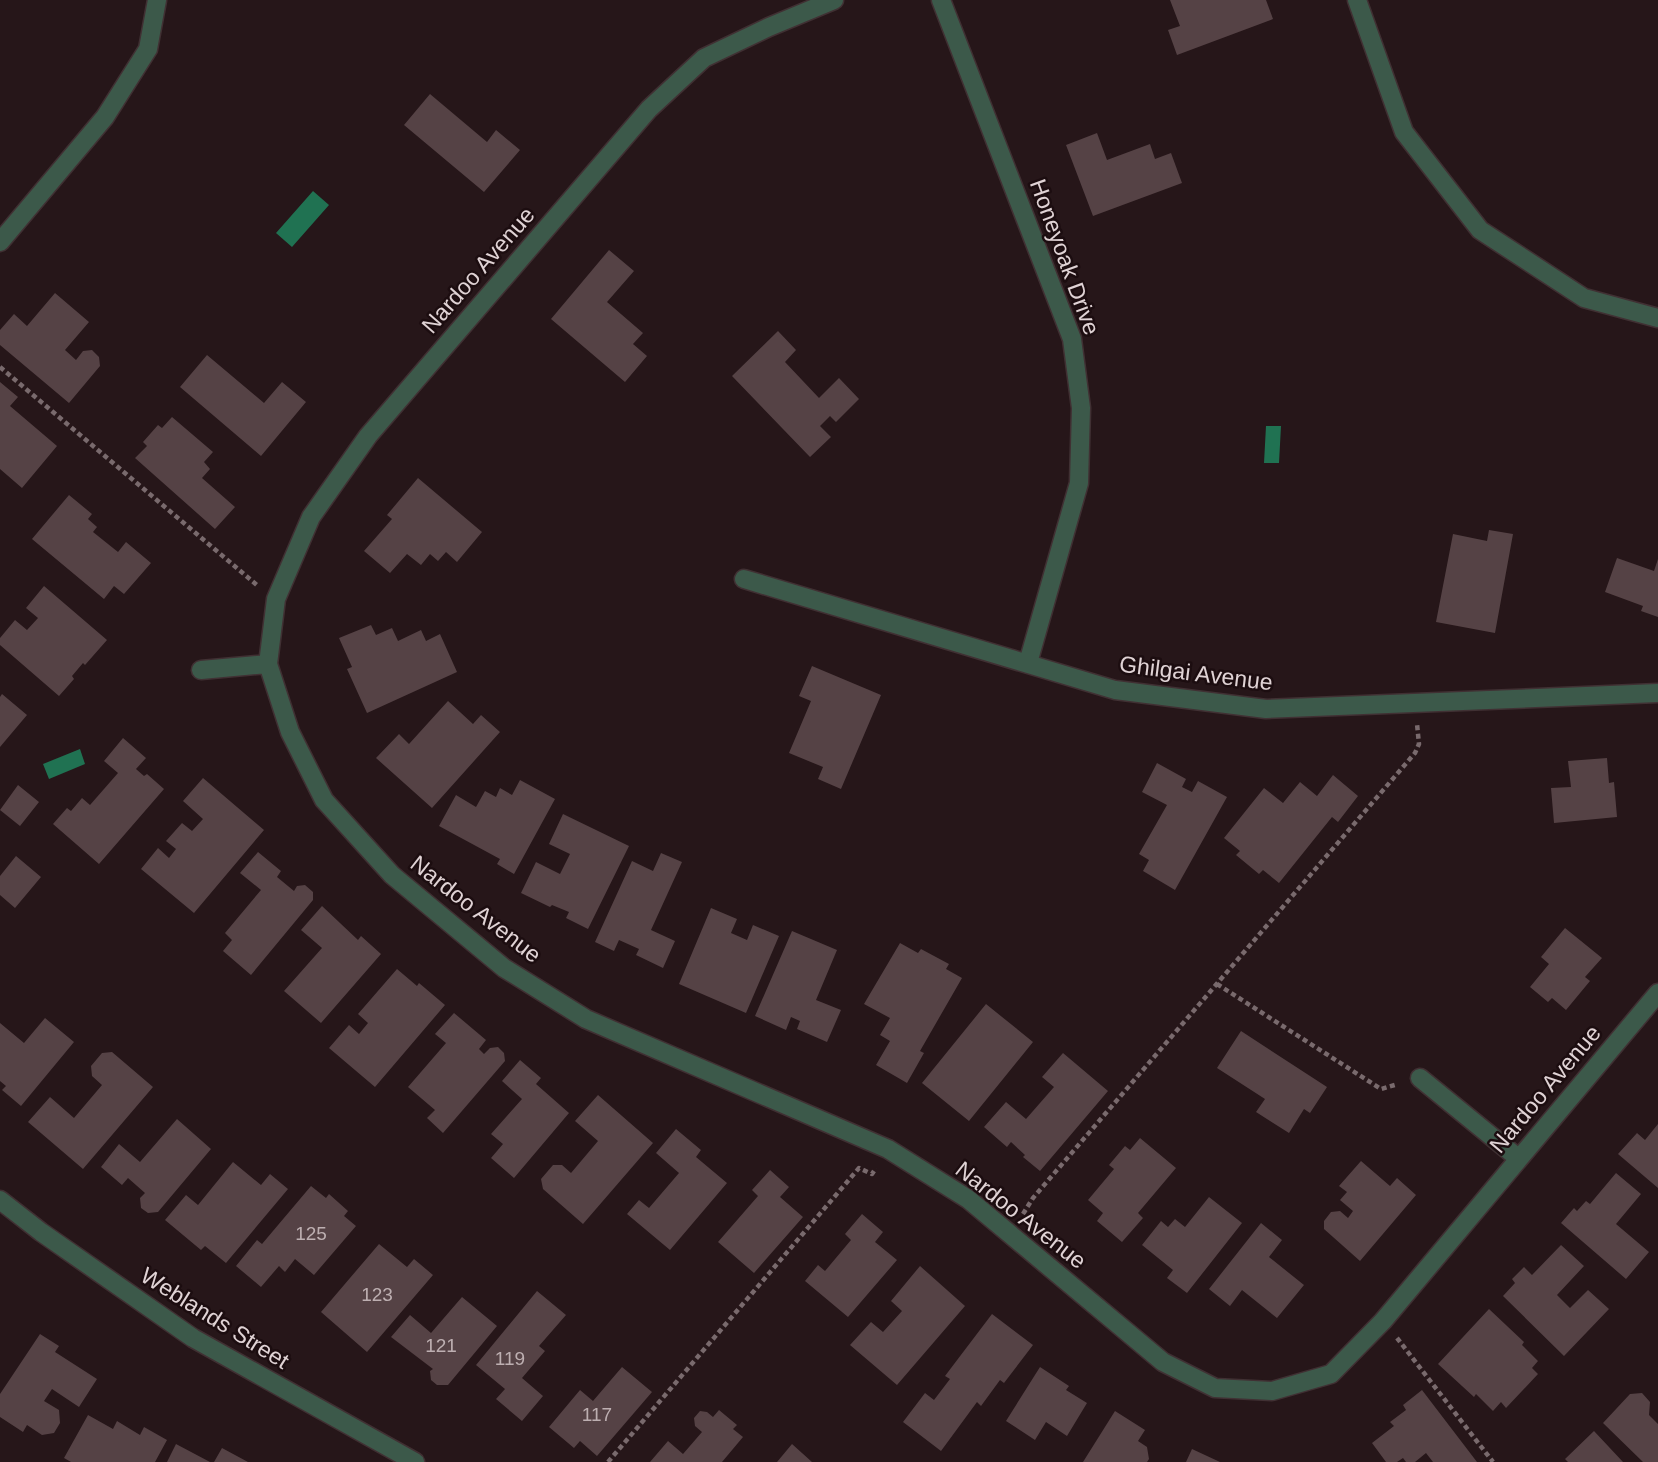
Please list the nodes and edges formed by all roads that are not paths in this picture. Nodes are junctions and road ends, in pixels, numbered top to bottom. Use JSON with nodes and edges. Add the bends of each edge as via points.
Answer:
{"nodes":[{"id":1,"x":157,"y":0,"type":"edge"},
{"id":2,"x":834,"y":0,"type":"edge"},
{"id":3,"x":942,"y":0,"type":"edge"},
{"id":4,"x":1357,"y":0,"type":"edge"},
{"id":5,"x":0,"y":242,"type":"edge"},
{"id":6,"x":1658,"y":318,"type":"edge"},
{"id":7,"x":744,"y":579,"type":"dead end"},
{"id":8,"x":1028,"y":663,"type":"junction"},
{"id":9,"x":268,"y":664,"type":"junction"},
{"id":10,"x":201,"y":670,"type":"dead end"},
{"id":11,"x":1658,"y":692,"type":"edge"},
{"id":12,"x":1658,"y":993,"type":"edge"},
{"id":13,"x":1420,"y":1078,"type":"road end"},
{"id":14,"x":1518,"y":1158,"type":"junction"},
{"id":15,"x":0,"y":1200,"type":"edge"},
{"id":16,"x":415,"y":1462,"type":"edge"}],
"edges":[{"from":1,"to":5,"type":"street","via":[[148,49],[105,117]]},
{"from":2,"to":9,"type":"street","name":"Nardoo Avenue","via":[[704,58],[649,109],[368,436],[311,517],[276,599]]},
{"from":3,"to":8,"type":"street","name":"Honeyoak Drive","via":[[1072,339],[1076,367],[1081,408],[1079,482]]},
{"from":4,"to":6,"type":"street","via":[[1404,132],[1480,230],[1584,298]]},
{"from":7,"to":8,"type":"street","name":"Ghilgai Avenue"},
{"from":8,"to":11,"type":"street","name":"Ghilgai Avenue","via":[[1115,690],[1266,709]]},
{"from":9,"to":10,"type":"street"},
{"from":9,"to":14,"type":"street","name":"Nardoo Avenue","via":[[290,732],[324,800],[392,875],[504,968],[586,1019],[888,1149],[968,1199],[1163,1362],[1215,1388],[1272,1391],[1331,1374],[1384,1321]]},
{"from":12,"to":14,"type":"street","name":"Nardoo Avenue"},
{"from":13,"to":14,"type":"street"},
{"from":15,"to":16,"type":"street","name":"Weblands Street","via":[[193,1338]]}]}
